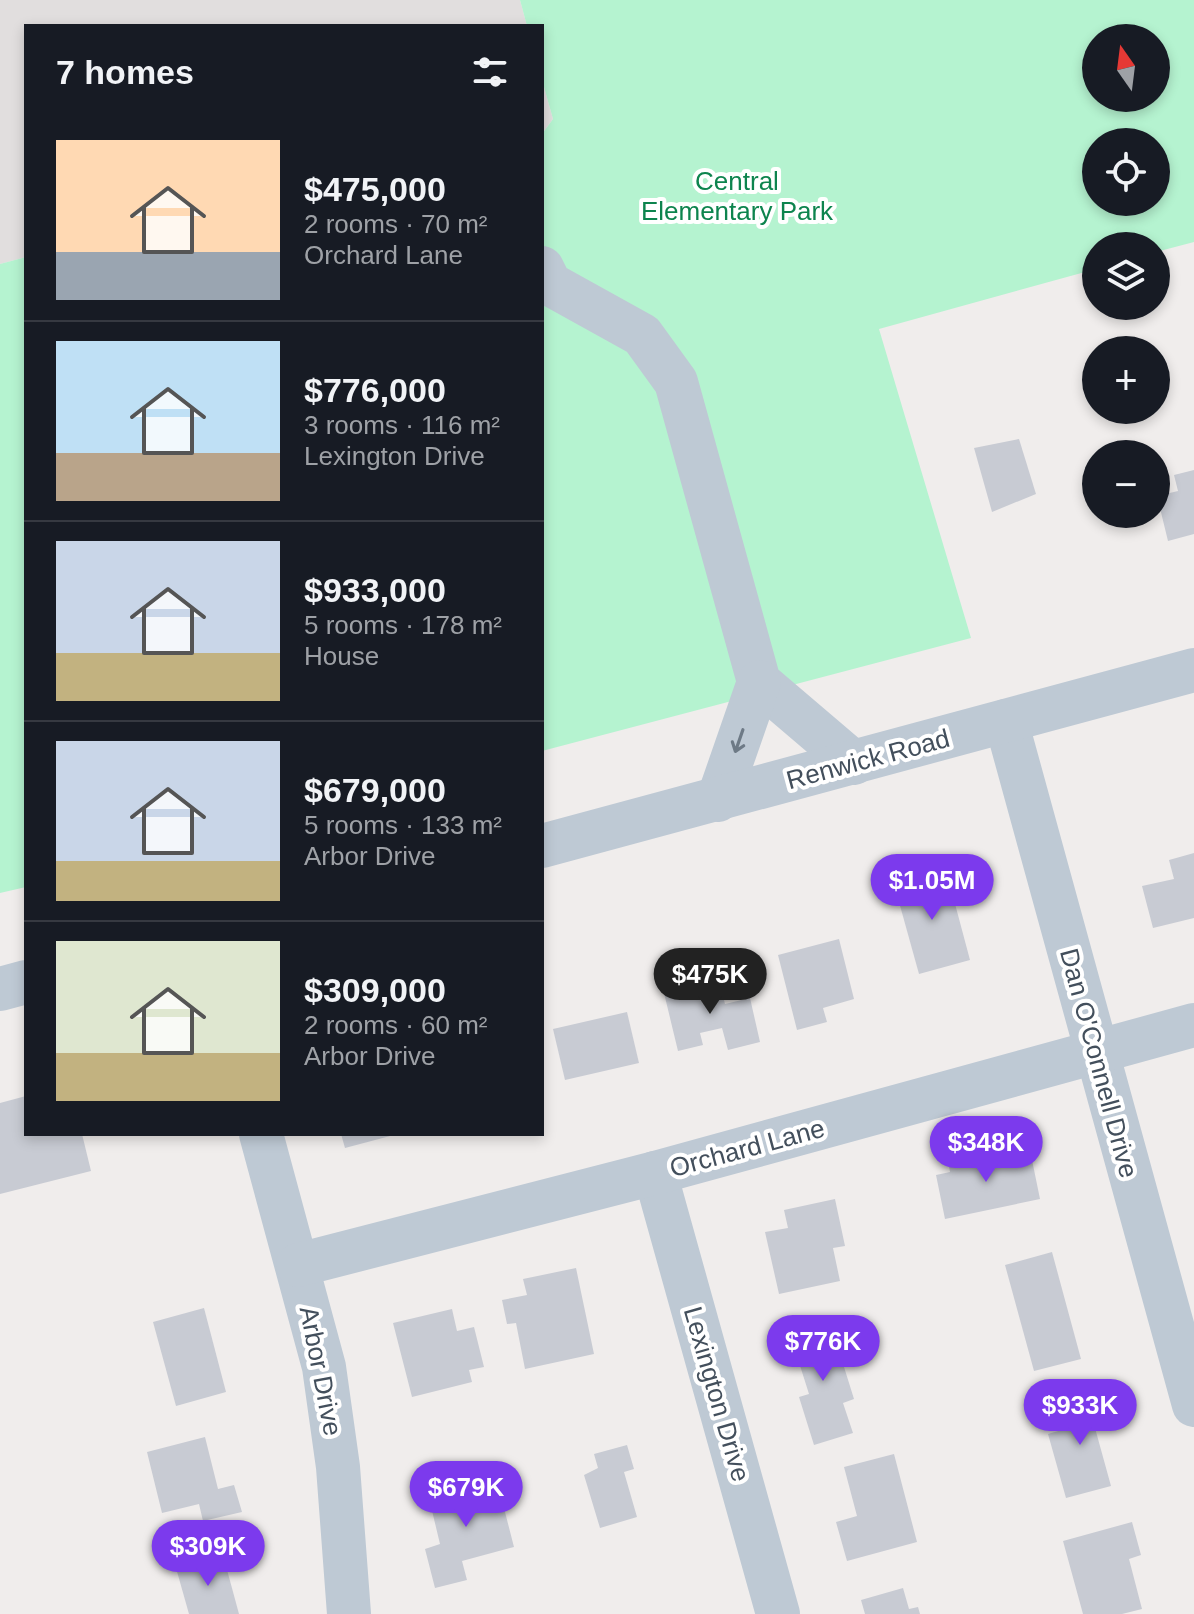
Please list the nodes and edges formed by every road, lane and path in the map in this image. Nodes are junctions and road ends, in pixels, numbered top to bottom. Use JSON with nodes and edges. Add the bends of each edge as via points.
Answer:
{"nodes":[{"id":1,"x":544,"y":272,"type":"edge"},
{"id":2,"x":1194,"y":670,"type":"edge"},
{"id":3,"x":759,"y":682,"type":"junction"},
{"id":4,"x":1006,"y":721,"type":"junction"},
{"id":5,"x":854,"y":763,"type":"junction"},
{"id":6,"x":718,"y":800,"type":"junction"},
{"id":7,"x":544,"y":845,"type":"edge"},
{"id":8,"x":24,"y":983,"type":"edge"},
{"id":9,"x":0,"y":989,"type":"edge"},
{"id":10,"x":1194,"y":1025,"type":"edge"},
{"id":11,"x":1096,"y":1053,"type":"junction"},
{"id":12,"x":262,"y":1136,"type":"edge"},
{"id":13,"x":655,"y":1173,"type":"junction"},
{"id":14,"x":298,"y":1265,"type":"junction"},
{"id":15,"x":1194,"y":1405,"type":"edge"},
{"id":16,"x":349,"y":1614,"type":"edge"},
{"id":17,"x":778,"y":1614,"type":"edge"}],
"edges":[{"from":1,"to":3,"type":"street","via":[[550,284],[642,335],[676,382]]},
{"from":2,"to":4,"type":"street","name":"Renwick Road"},
{"from":3,"to":5,"type":"street"},
{"from":3,"to":6,"type":"street","one_way":true},
{"from":4,"to":5,"type":"street","name":"Renwick Road"},
{"from":4,"to":11,"type":"street","name":"Dan O'Connell Drive"},
{"from":5,"to":6,"type":"street","name":"Renwick Road"},
{"from":6,"to":7,"type":"street","name":"Renwick Road"},
{"from":8,"to":9,"type":"street"},
{"from":10,"to":11,"type":"street","name":"Orchard Lane"},
{"from":11,"to":13,"type":"street","name":"Orchard Lane"},
{"from":11,"to":15,"type":"street","name":"Dan O'Connell Drive"},
{"from":12,"to":14,"type":"street","name":"Arbor Drive"},
{"from":13,"to":14,"type":"street","name":"Orchard Lane"},
{"from":13,"to":17,"type":"street","name":"Lexington Drive"},
{"from":14,"to":16,"type":"street","name":"Arbor Drive","via":[[324,1367]]}]}
